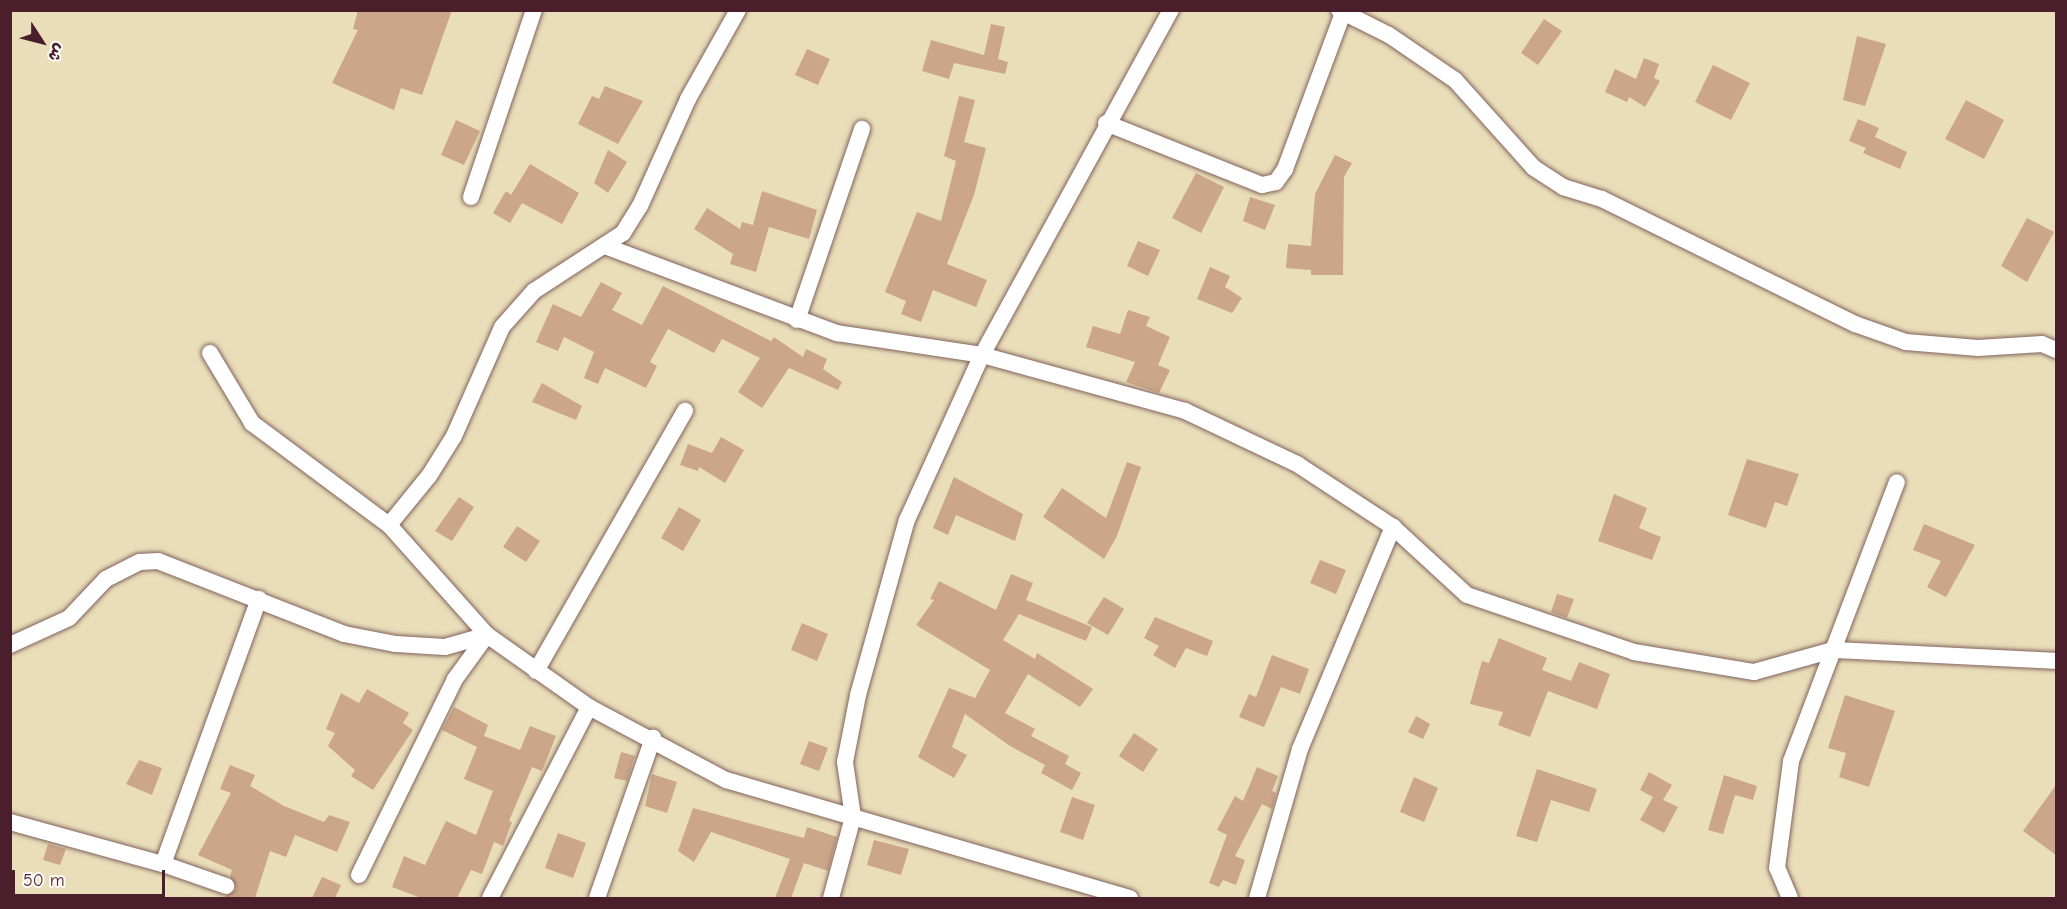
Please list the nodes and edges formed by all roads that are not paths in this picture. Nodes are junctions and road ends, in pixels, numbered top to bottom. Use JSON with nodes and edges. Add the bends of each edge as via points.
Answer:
{"nodes":[{"id":1,"x":534,"y":10,"type":"edge"},
{"id":2,"x":738,"y":10,"type":"edge"},
{"id":3,"x":1171,"y":10,"type":"edge"},
{"id":4,"x":1341,"y":12,"type":"edge"},
{"id":5,"x":1106,"y":123,"type":"junction"},
{"id":6,"x":862,"y":129,"type":"dead end"},
{"id":7,"x":471,"y":197,"type":"dead end"},
{"id":8,"x":605,"y":246,"type":"junction"},
{"id":9,"x":796,"y":320,"type":"junction"},
{"id":10,"x":2056,"y":350,"type":"edge"},
{"id":11,"x":210,"y":353,"type":"dead end"},
{"id":12,"x":982,"y":355,"type":"junction"},
{"id":13,"x":685,"y":411,"type":"dead end"},
{"id":14,"x":1897,"y":482,"type":"dead end"},
{"id":15,"x":389,"y":525,"type":"junction"},
{"id":16,"x":1393,"y":527,"type":"junction"},
{"id":17,"x":259,"y":599,"type":"junction"},
{"id":18,"x":487,"y":635,"type":"junction"},
{"id":19,"x":10,"y":645,"type":"edge"},
{"id":20,"x":1833,"y":650,"type":"junction"},
{"id":21,"x":2056,"y":661,"type":"edge"},
{"id":22,"x":536,"y":670,"type":"junction"},
{"id":23,"x":589,"y":707,"type":"junction"},
{"id":24,"x":653,"y":738,"type":"junction"},
{"id":25,"x":853,"y":817,"type":"junction"},
{"id":26,"x":10,"y":822,"type":"edge"},
{"id":27,"x":163,"y":864,"type":"junction"},
{"id":28,"x":359,"y":875,"type":"dead end"},
{"id":29,"x":226,"y":886,"type":"dead end"},
{"id":30,"x":489,"y":898,"type":"edge"},
{"id":31,"x":597,"y":898,"type":"edge"},
{"id":32,"x":831,"y":898,"type":"edge"},
{"id":33,"x":1130,"y":898,"type":"edge"},
{"id":34,"x":1257,"y":898,"type":"edge"},
{"id":35,"x":1790,"y":898,"type":"edge"}],
"edges":[{"from":1,"to":7,"type":"street"},
{"from":2,"to":8,"type":"street","via":[[687,99],[640,206],[623,233]]},
{"from":3,"to":5,"type":"street"},
{"from":4,"to":5,"type":"street","via":[[1285,169],[1276,182],[1262,185]]},
{"from":4,"to":10,"type":"street","via":[[1389,35],[1455,80],[1534,168],[1563,187],[1602,199],[1855,324],[1906,342],[1978,348],[2042,344]]},
{"from":5,"to":12,"type":"street"},
{"from":6,"to":9,"type":"street"},
{"from":8,"to":9,"type":"street"},
{"from":8,"to":15,"type":"street","via":[[534,291],[502,327],[454,436],[429,476]]},
{"from":9,"to":12,"type":"street","via":[[837,333]]},
{"from":11,"to":15,"type":"street","via":[[252,423]]},
{"from":12,"to":16,"type":"street","via":[[1185,411],[1297,464]]},
{"from":12,"to":25,"type":"street","via":[[907,520],[858,695],[845,762]]},
{"from":13,"to":22,"type":"street"},
{"from":14,"to":20,"type":"street"},
{"from":15,"to":18,"type":"street"},
{"from":16,"to":20,"type":"street","via":[[1467,595],[1634,652],[1754,672]]},
{"from":16,"to":34,"type":"street","via":[[1300,749]]},
{"from":17,"to":18,"type":"street","via":[[344,634],[396,644],[445,647]]},
{"from":17,"to":19,"type":"street","via":[[158,561],[140,562],[106,579],[69,618]]},
{"from":17,"to":27,"type":"street"},
{"from":18,"to":22,"type":"street"},
{"from":18,"to":28,"type":"street","via":[[455,679]]},
{"from":20,"to":21,"type":"street"},
{"from":20,"to":35,"type":"street","via":[[1791,761],[1778,868]]},
{"from":22,"to":23,"type":"street"},
{"from":23,"to":24,"type":"street"},
{"from":23,"to":30,"type":"street"},
{"from":24,"to":25,"type":"street","via":[[726,780]]},
{"from":24,"to":31,"type":"street"},
{"from":25,"to":32,"type":"street"},
{"from":25,"to":33,"type":"street"},
{"from":26,"to":27,"type":"street"},
{"from":27,"to":29,"type":"street"}]}
